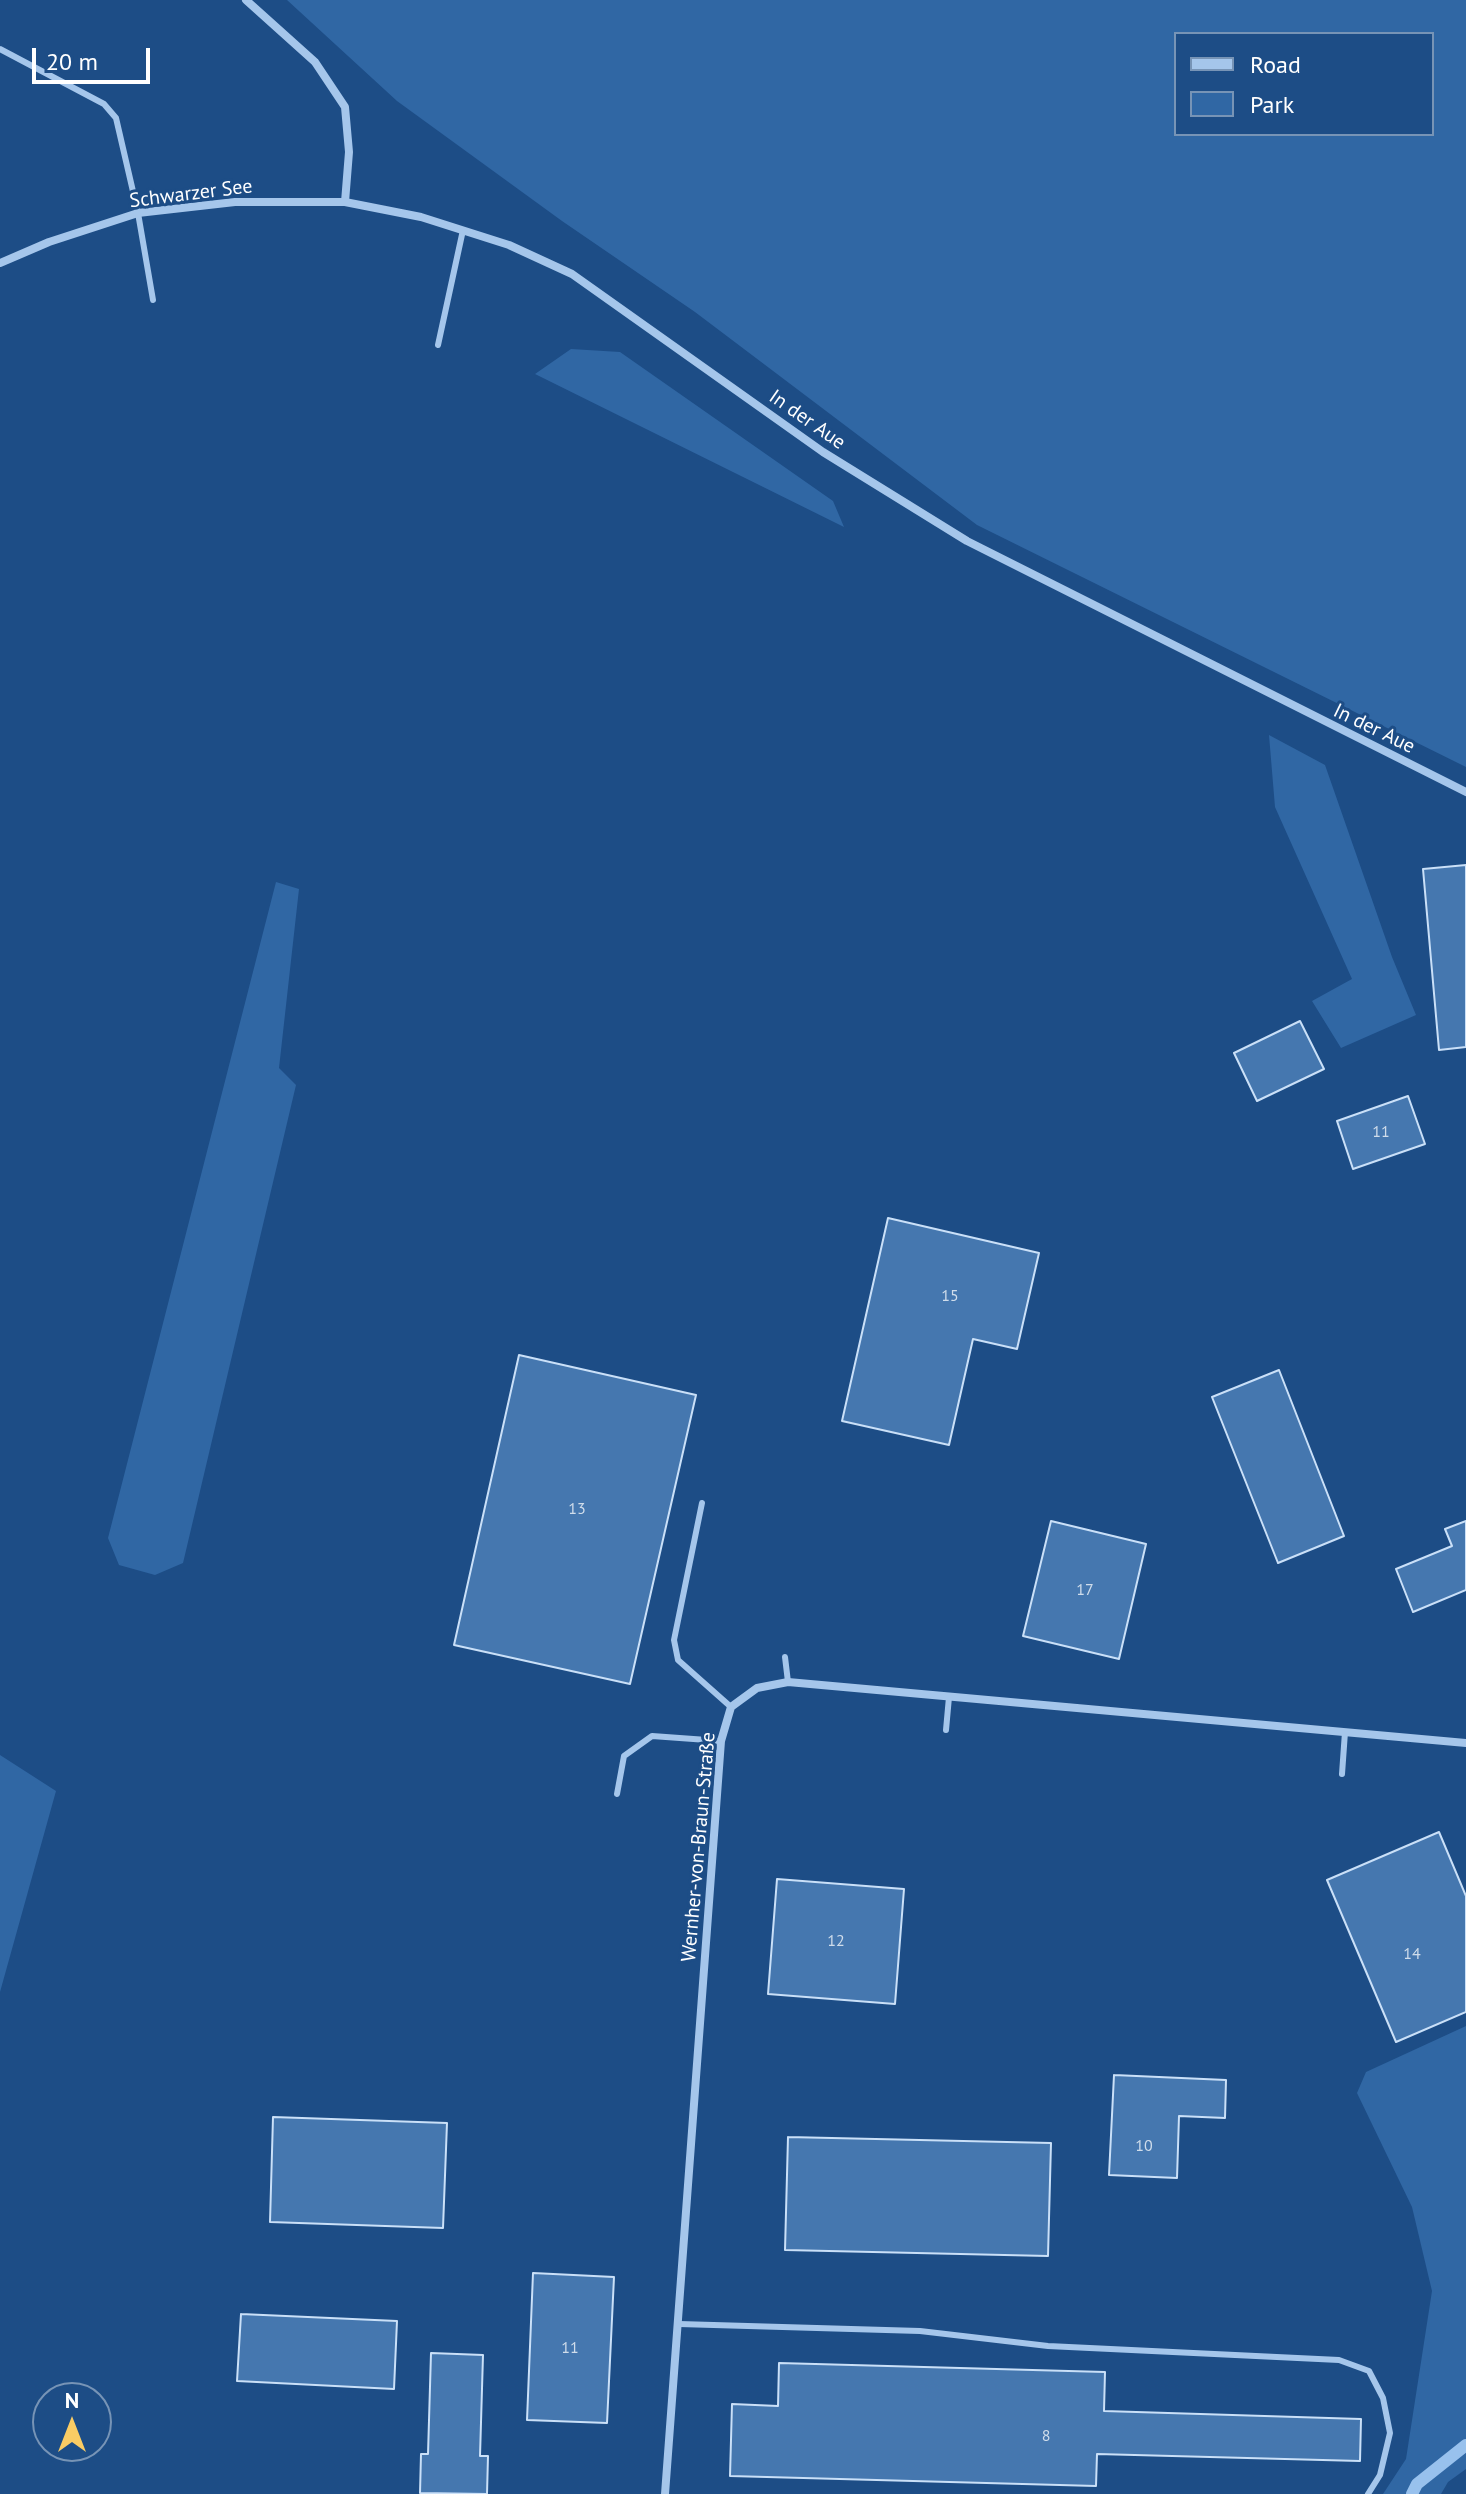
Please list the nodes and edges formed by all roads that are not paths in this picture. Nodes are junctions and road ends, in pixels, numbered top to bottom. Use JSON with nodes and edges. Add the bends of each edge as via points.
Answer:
{"nodes":[{"id":1,"x":246,"y":0,"type":"edge"},
{"id":2,"x":0,"y":49,"type":"edge"},
{"id":3,"x":345,"y":202,"type":"junction"},
{"id":4,"x":138,"y":213,"type":"junction"},
{"id":5,"x":463,"y":230,"type":"junction"},
{"id":6,"x":0,"y":263,"type":"edge"},
{"id":7,"x":153,"y":300,"type":"dead end"},
{"id":8,"x":438,"y":345,"type":"dead end"},
{"id":9,"x":1466,"y":792,"type":"edge"},
{"id":10,"x":702,"y":1503,"type":"dead end"},
{"id":11,"x":785,"y":1657,"type":"dead end"},
{"id":12,"x":788,"y":1682,"type":"junction"},
{"id":13,"x":949,"y":1697,"type":"junction"},
{"id":14,"x":731,"y":1707,"type":"junction"},
{"id":15,"x":946,"y":1730,"type":"dead end"},
{"id":16,"x":1345,"y":1732,"type":"junction"},
{"id":17,"x":721,"y":1741,"type":"junction"},
{"id":18,"x":1466,"y":1743,"type":"edge"},
{"id":19,"x":1342,"y":1774,"type":"dead end"},
{"id":20,"x":617,"y":1794,"type":"dead end"},
{"id":21,"x":679,"y":2324,"type":"junction"},
{"id":22,"x":665,"y":2494,"type":"edge"},
{"id":23,"x":1368,"y":2494,"type":"edge"}],
"edges":[{"from":1,"to":3,"type":"street","via":[[315,62],[345,107]]},
{"from":2,"to":4,"type":"lane","via":[[104,104],[116,118]]},
{"from":3,"to":4,"type":"street","name":"Schwarzer See","via":[[235,202]]},
{"from":3,"to":5,"type":"street","name":"In der Aue"},
{"from":4,"to":6,"type":"street","name":"Schwarzer See"},
{"from":4,"to":7,"type":"lane"},
{"from":5,"to":8,"type":"lane"},
{"from":5,"to":9,"type":"street","name":"In der Aue","via":[[572,274],[823,452],[967,541]]},
{"from":10,"to":14,"type":"lane","via":[[674,1640],[678,1660]]},
{"from":11,"to":12,"type":"lane"},
{"from":12,"to":13,"type":"street","name":"Wernher-von-Braun-Straße"},
{"from":12,"to":14,"type":"street","name":"Wernher-von-Braun-Straße","via":[[757,1688]]},
{"from":13,"to":15,"type":"lane"},
{"from":13,"to":16,"type":"street","name":"Wernher-von-Braun-Straße"},
{"from":14,"to":17,"type":"street","name":"Wernher-von-Braun-Straße"},
{"from":16,"to":18,"type":"street","name":"Wernher-von-Braun-Straße"},
{"from":16,"to":19,"type":"lane"},
{"from":17,"to":20,"type":"lane","via":[[652,1736],[624,1756]]},
{"from":17,"to":21,"type":"street","name":"Wernher-von-Braun-Straße"},
{"from":21,"to":22,"type":"street","name":"Wernher-von-Braun-Straße"},
{"from":21,"to":23,"type":"lane","via":[[920,2331],[1048,2346],[1339,2360],[1369,2371],[1383,2398],[1390,2433],[1380,2475]]}]}
